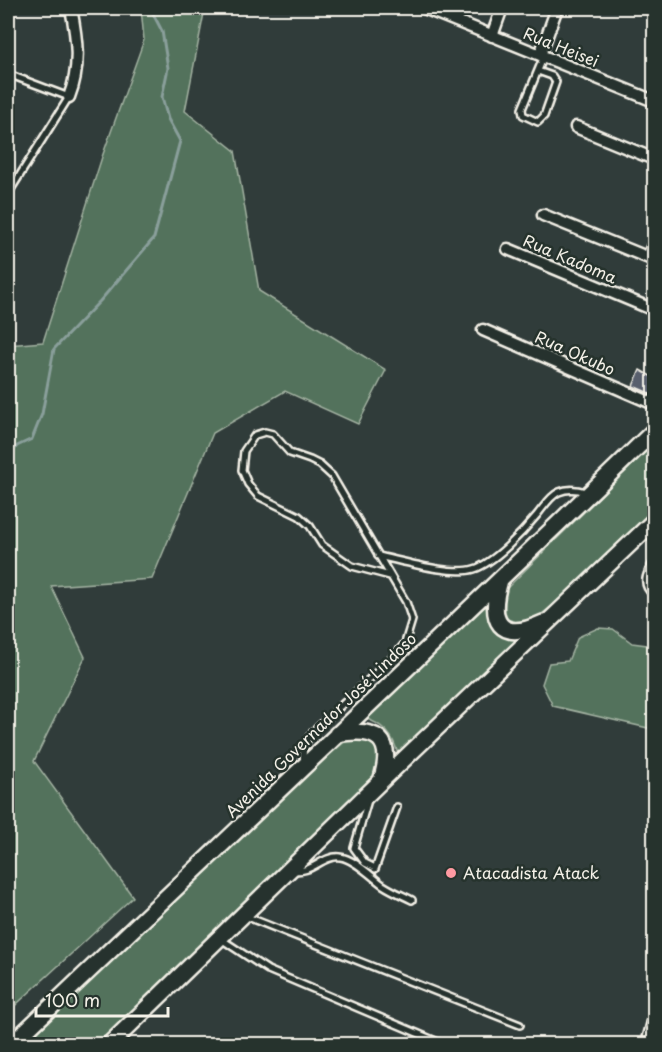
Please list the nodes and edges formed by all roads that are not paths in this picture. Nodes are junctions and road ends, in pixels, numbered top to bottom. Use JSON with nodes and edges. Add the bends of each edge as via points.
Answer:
{"nodes":[{"id":1,"x":70,"y":8,"type":"edge"},
{"id":2,"x":424,"y":8,"type":"edge"},
{"id":3,"x":502,"y":8,"type":"edge"},
{"id":4,"x":557,"y":8,"type":"edge"},
{"id":5,"x":492,"y":36,"type":"junction"},
{"id":6,"x":542,"y":55,"type":"junction"},
{"id":7,"x":538,"y":71,"type":"junction"},
{"id":8,"x":8,"y":74,"type":"edge"},
{"id":9,"x":69,"y":97,"type":"junction"},
{"id":10,"x":654,"y":101,"type":"edge"},
{"id":11,"x":576,"y":127,"type":"dead end"},
{"id":12,"x":654,"y":159,"type":"edge"},
{"id":13,"x":8,"y":194,"type":"edge"},
{"id":14,"x":543,"y":215,"type":"dead end"},
{"id":15,"x":654,"y":243,"type":"edge"},
{"id":16,"x":508,"y":249,"type":"dead end"},
{"id":17,"x":651,"y":259,"type":"edge"},
{"id":18,"x":654,"y":310,"type":"edge"},
{"id":19,"x":483,"y":330,"type":"dead end"},
{"id":20,"x":651,"y":400,"type":"edge"},
{"id":21,"x":654,"y":431,"type":"edge"},
{"id":22,"x":591,"y":493,"type":"junction"},
{"id":23,"x":654,"y":520,"type":"edge"},
{"id":24,"x":378,"y":556,"type":"junction"},
{"id":25,"x":654,"y":566,"type":"edge"},
{"id":26,"x":390,"y":576,"type":"junction"},
{"id":27,"x":500,"y":580,"type":"junction"},
{"id":28,"x":653,"y":591,"type":"edge"},
{"id":29,"x":548,"y":621,"type":"junction"},
{"id":30,"x":336,"y":734,"type":"junction"},
{"id":31,"x":304,"y":765,"type":"junction"},
{"id":32,"x":381,"y":781,"type":"junction"},
{"id":33,"x":369,"y":793,"type":"junction"},
{"id":34,"x":397,"y":807,"type":"dead end"},
{"id":35,"x":375,"y":868,"type":"junction"},
{"id":36,"x":290,"y":869,"type":"junction"},
{"id":37,"x":372,"y":877,"type":"junction"},
{"id":38,"x":412,"y":900,"type":"dead end"},
{"id":39,"x":243,"y":915,"type":"junction"},
{"id":40,"x":219,"y":938,"type":"junction"},
{"id":41,"x":654,"y":1018,"type":"edge"},
{"id":42,"x":520,"y":1025,"type":"dead end"},
{"id":43,"x":12,"y":1044,"type":"edge"},
{"id":44,"x":110,"y":1044,"type":"edge"},
{"id":45,"x":443,"y":1044,"type":"edge"},
{"id":46,"x":647,"y":1044,"type":"edge"}],
"edges":[{"from":1,"to":9,"type":"street","via":[[78,64]]},
{"from":2,"to":5,"type":"street","name":"Rua Heisei"},
{"from":3,"to":5,"type":"street"},
{"from":4,"to":6,"type":"street"},
{"from":5,"to":6,"type":"street","name":"Rua Heisei"},
{"from":6,"to":7,"type":"lane"},
{"from":6,"to":10,"type":"street","name":"Rua Heisei"},
{"from":7,"to":7,"type":"lane","via":[[522,112],[538,122],[544,116],[556,82],[552,76]]},
{"from":8,"to":9,"type":"lane"},
{"from":9,"to":13,"type":"lane"},
{"from":11,"to":12,"type":"street"},
{"from":14,"to":17,"type":"street"},
{"from":15,"to":17,"type":"street"},
{"from":16,"to":18,"type":"street","name":"Rua Kadoma"},
{"from":19,"to":20,"type":"street","name":"Rua Okubo"},
{"from":21,"to":22,"type":"main road","name":"Avenida Governador José Lindoso"},
{"from":22,"to":24,"type":"lane","via":[[576,489],[556,493],[527,526],[475,569],[462,572]]},
{"from":22,"to":27,"type":"main road","name":"Avenida Governador José Lindoso"},
{"from":23,"to":29,"type":"main road"},
{"from":24,"to":26,"type":"lane"},
{"from":24,"to":26,"type":"lane","via":[[332,476],[310,459],[290,453],[273,434],[255,435],[244,452],[242,470],[258,496],[299,516],[322,545],[352,566]]},
{"from":25,"to":28,"type":"street","via":[[648,580]]},
{"from":26,"to":31,"type":"lane","via":[[412,620],[405,643],[312,733],[302,752]]},
{"from":27,"to":29,"type":"main road","via":[[495,603],[499,623],[517,632]]},
{"from":27,"to":30,"type":"main road","name":"Avenida Governador José Lindoso"},
{"from":29,"to":32,"type":"main road"},
{"from":30,"to":31,"type":"main road","name":"Avenida Governador José Lindoso"},
{"from":30,"to":32,"type":"main road","via":[[366,731],[378,737],[388,757]]},
{"from":31,"to":43,"type":"main road","name":"Avenida Governador José Lindoso"},
{"from":32,"to":33,"type":"main road"},
{"from":33,"to":35,"type":"lane","via":[[354,848],[365,863]]},
{"from":33,"to":36,"type":"main road"},
{"from":34,"to":35,"type":"lane"},
{"from":35,"to":37,"type":"lane"},
{"from":36,"to":37,"type":"lane","via":[[303,872],[341,857]]},
{"from":36,"to":39,"type":"main road"},
{"from":37,"to":38,"type":"lane"},
{"from":39,"to":40,"type":"main road"},
{"from":39,"to":42,"type":"lane"},
{"from":40,"to":44,"type":"main road"},
{"from":40,"to":45,"type":"lane","via":[[268,970]]},
{"from":41,"to":46,"type":"street"}]}
